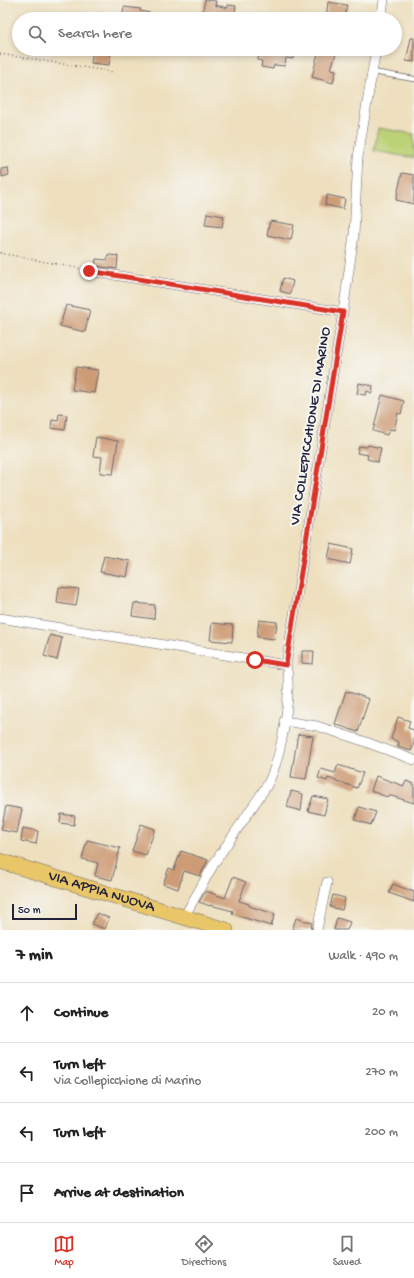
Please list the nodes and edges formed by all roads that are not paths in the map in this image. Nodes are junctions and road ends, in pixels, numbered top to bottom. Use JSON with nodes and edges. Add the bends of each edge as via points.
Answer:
{"nodes":[{"id":1,"x":384,"y":0,"type":"edge"},
{"id":2,"x":382,"y":12,"type":"edge"},
{"id":3,"x":375,"y":56,"type":"edge"},
{"id":4,"x":373,"y":72,"type":"junction"},
{"id":5,"x":414,"y":79,"type":"edge"},
{"id":6,"x":89,"y":271,"type":"road end"},
{"id":7,"x":343,"y":312,"type":"junction"},
{"id":8,"x":0,"y":618,"type":"edge"},
{"id":9,"x":286,"y":665,"type":"junction"},
{"id":10,"x":284,"y":721,"type":"junction"},
{"id":11,"x":414,"y":760,"type":"edge"},
{"id":12,"x":0,"y":862,"type":"edge"},
{"id":13,"x":327,"y":882,"type":"dead end"},
{"id":14,"x":184,"y":917,"type":"junction"},
{"id":15,"x":226,"y":930,"type":"edge"},
{"id":16,"x":317,"y":930,"type":"edge"}],
"edges":[{"from":1,"to":2,"type":"street"},
{"from":3,"to":4,"type":"street","name":"VIA COLLEPICCHIONE DI MARINO"},
{"from":4,"to":5,"type":"lane"},
{"from":4,"to":7,"type":"street","name":"VIA COLLEPICCHIONE DI MARINO","via":[[358,157],[354,235]]},
{"from":6,"to":7,"type":"street"},
{"from":7,"to":9,"type":"street","name":"VIA COLLEPICCHIONE DI MARINO"},
{"from":8,"to":9,"type":"street"},
{"from":9,"to":10,"type":"street","name":"VIA COLLEPICCHIONE DI MARINO","via":[[288,679]]},
{"from":10,"to":11,"type":"street","via":[[317,726]]},
{"from":10,"to":14,"type":"street","name":"VIA COLLEPICCHIONE DI MARINO","via":[[278,761],[270,781],[216,862]]},
{"from":12,"to":14,"type":"main road","name":"VIA APPIA NUOVA"},
{"from":13,"to":16,"type":"street"},
{"from":14,"to":15,"type":"main road","name":"VIA APPIA NUOVA"}]}
